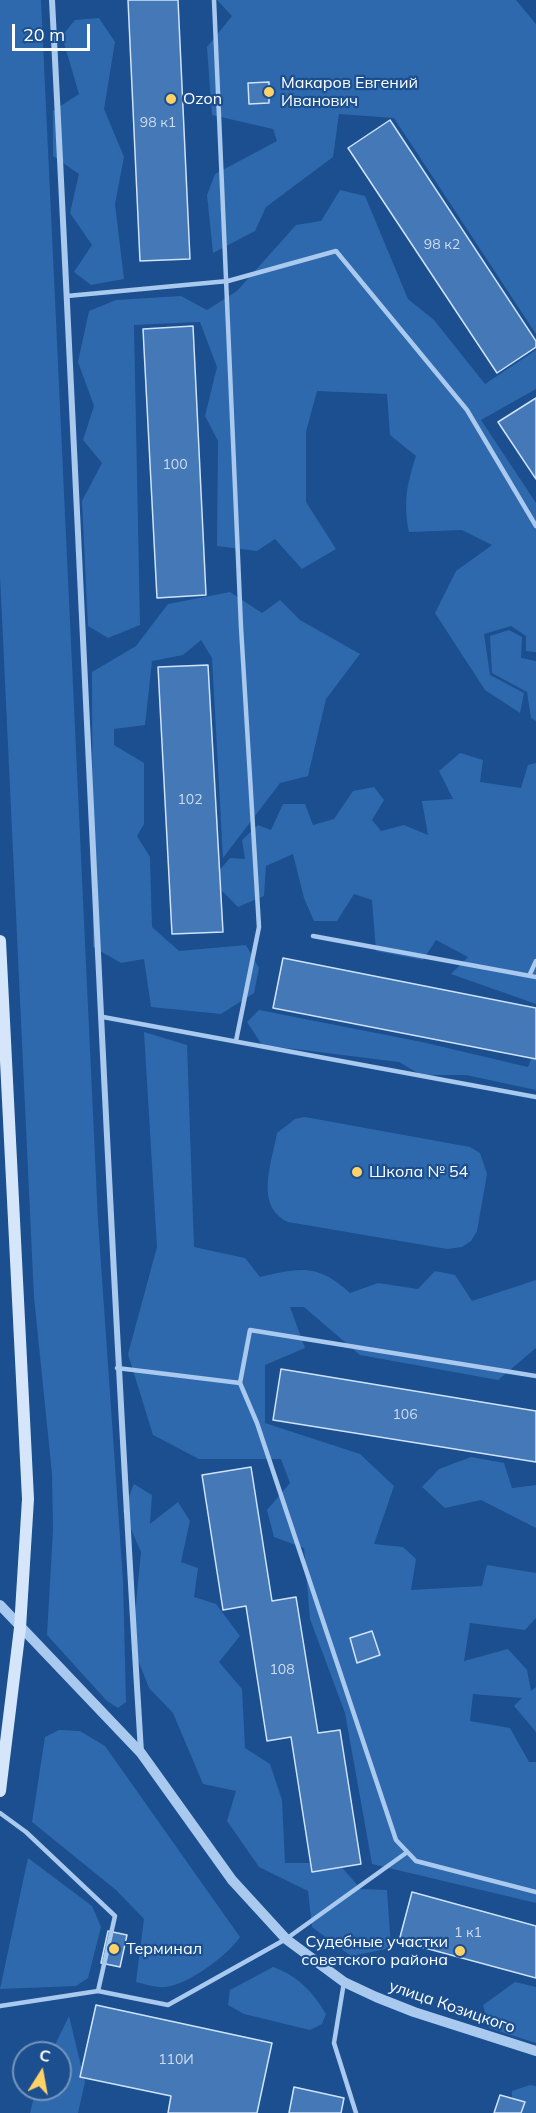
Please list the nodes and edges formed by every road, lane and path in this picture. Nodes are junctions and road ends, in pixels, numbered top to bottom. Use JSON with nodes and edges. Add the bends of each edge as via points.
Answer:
{"nodes":[{"id":1,"x":51,"y":0,"type":"edge"},
{"id":2,"x":214,"y":0,"type":"edge"},
{"id":3,"x":228,"y":281,"type":"junction"},
{"id":4,"x":67,"y":296,"type":"junction"},
{"id":5,"x":536,"y":526,"type":"edge"},
{"id":6,"x":313,"y":936,"type":"dead end"},
{"id":7,"x":0,"y":941,"type":"edge"},
{"id":8,"x":536,"y":961,"type":"edge"},
{"id":9,"x":530,"y":974,"type":"junction"},
{"id":10,"x":536,"y":977,"type":"edge"},
{"id":11,"x":103,"y":1017,"type":"junction"},
{"id":12,"x":236,"y":1041,"type":"junction"},
{"id":13,"x":536,"y":1098,"type":"edge"},
{"id":14,"x":117,"y":1368,"type":"junction"},
{"id":15,"x":536,"y":1376,"type":"edge"},
{"id":16,"x":240,"y":1383,"type":"junction"},
{"id":17,"x":0,"y":1605,"type":"edge"},
{"id":18,"x":20,"y":1628,"type":"junction"},
{"id":19,"x":141,"y":1753,"type":"junction"},
{"id":20,"x":0,"y":1791,"type":"edge"},
{"id":21,"x":0,"y":1813,"type":"edge"},
{"id":22,"x":406,"y":1853,"type":"junction"},
{"id":23,"x":536,"y":1892,"type":"edge"},
{"id":24,"x":286,"y":1938,"type":"junction"},
{"id":25,"x":344,"y":1982,"type":"junction"},
{"id":26,"x":98,"y":1991,"type":"junction"},
{"id":27,"x":0,"y":2006,"type":"edge"},
{"id":28,"x":536,"y":2051,"type":"edge"},
{"id":29,"x":356,"y":2113,"type":"edge"}],
"edges":[{"from":1,"to":4,"type":"street"},
{"from":2,"to":3,"type":"lane"},
{"from":3,"to":4,"type":"lane"},
{"from":3,"to":5,"type":"lane","via":[[336,251],[467,410]]},
{"from":3,"to":12,"type":"lane","via":[[241,627],[259,927]]},
{"from":4,"to":11,"type":"street"},
{"from":6,"to":9,"type":"lane"},
{"from":7,"to":18,"type":"main road","via":[[28,1499]]},
{"from":8,"to":9,"type":"lane"},
{"from":9,"to":10,"type":"lane"},
{"from":11,"to":12,"type":"lane"},
{"from":11,"to":14,"type":"street"},
{"from":12,"to":13,"type":"lane"},
{"from":14,"to":16,"type":"lane"},
{"from":14,"to":19,"type":"street"},
{"from":15,"to":16,"type":"lane","via":[[250,1330]]},
{"from":16,"to":22,"type":"lane","via":[[396,1840]]},
{"from":17,"to":18,"type":"street","name":"улица Козицкого"},
{"from":18,"to":19,"type":"street","name":"улица Козицкого"},
{"from":18,"to":20,"type":"main road"},
{"from":19,"to":24,"type":"street","name":"улица Козицкого","via":[[231,1880]]},
{"from":21,"to":26,"type":"lane","via":[[26,1832],[115,1916]]},
{"from":22,"to":23,"type":"lane","via":[[417,1861]]},
{"from":22,"to":24,"type":"lane"},
{"from":24,"to":25,"type":"street","name":"улица Козицкого"},
{"from":24,"to":26,"type":"lane","via":[[168,2005]]},
{"from":25,"to":28,"type":"street","name":"улица Козицкого","via":[[414,2012]]},
{"from":25,"to":29,"type":"lane","via":[[334,2043]]},
{"from":26,"to":27,"type":"lane"}]}
